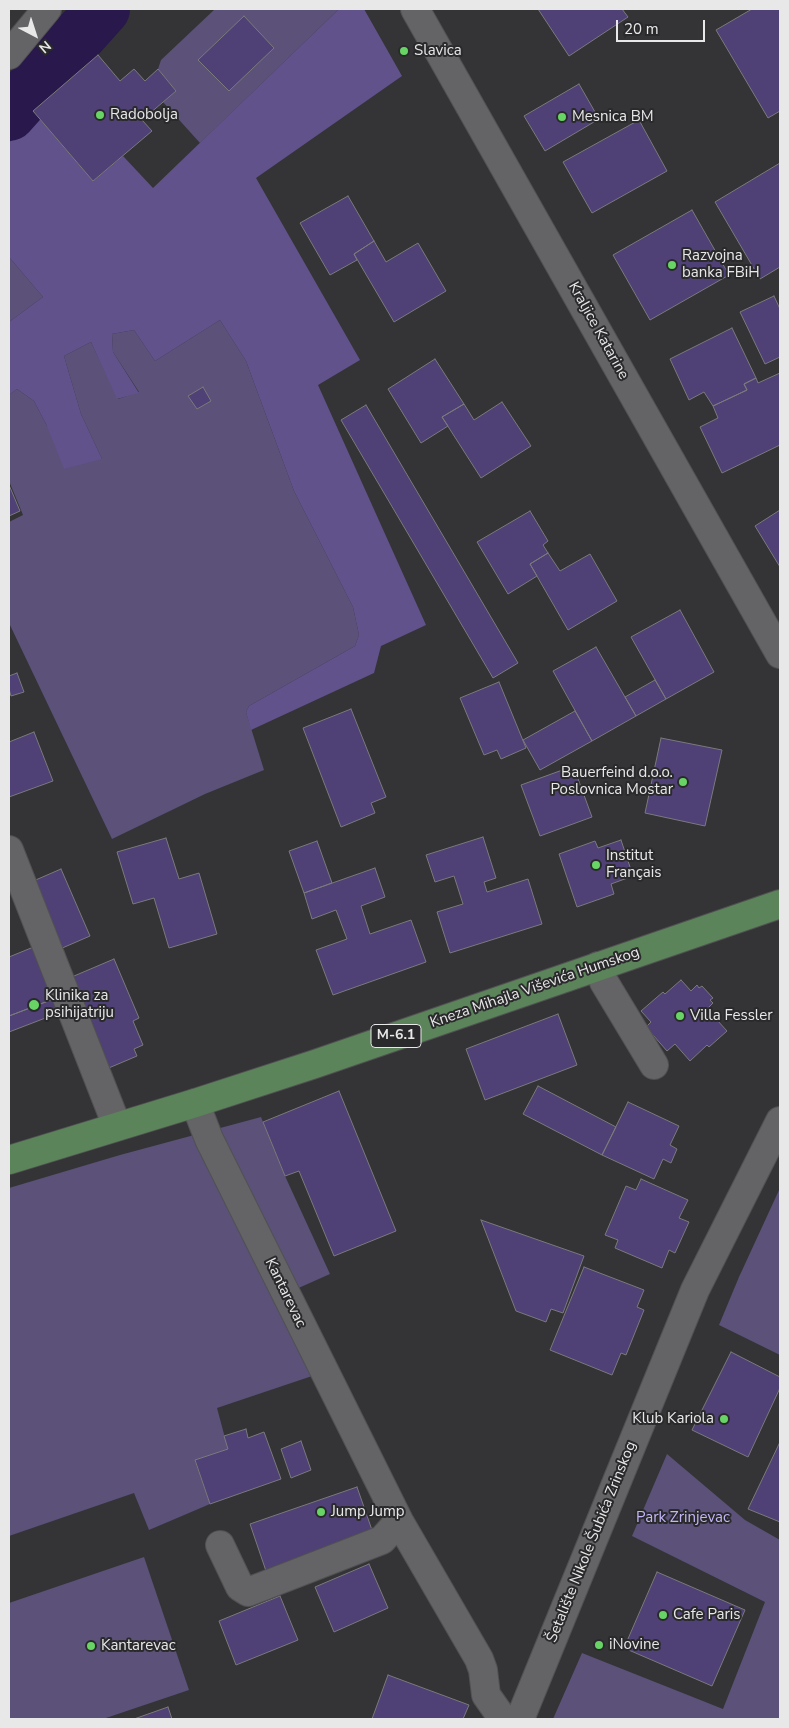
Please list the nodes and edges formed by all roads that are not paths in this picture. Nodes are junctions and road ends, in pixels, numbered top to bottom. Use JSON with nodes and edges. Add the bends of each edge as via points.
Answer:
{"nodes":[{"id":1,"x":46,"y":9,"type":"edge"},
{"id":2,"x":414,"y":9,"type":"edge"},
{"id":3,"x":9,"y":55,"type":"edge"},
{"id":4,"x":780,"y":654,"type":"edge"},
{"id":5,"x":9,"y":850,"type":"edge"},
{"id":6,"x":780,"y":904,"type":"edge"},
{"id":7,"x":598,"y":966,"type":"junction"},
{"id":8,"x":654,"y":1066,"type":"dead end"},
{"id":9,"x":196,"y":1103,"type":"junction"},
{"id":10,"x":780,"y":1121,"type":"edge"},
{"id":11,"x":117,"y":1126,"type":"junction"},
{"id":12,"x":9,"y":1160,"type":"edge"},
{"id":13,"x":399,"y":1521,"type":"junction"},
{"id":14,"x":220,"y":1545,"type":"dead end"},
{"id":15,"x":502,"y":1719,"type":"edge"},
{"id":16,"x":520,"y":1719,"type":"edge"}],
"edges":[{"from":1,"to":3,"type":"street"},
{"from":2,"to":4,"type":"street","name":"Kraljice Katarine"},
{"from":5,"to":11,"type":"street"},
{"from":6,"to":7,"type":"main road","name":"Kneza Mihajla Viševića Humskog","number":"M-6.1"},
{"from":7,"to":8,"type":"street","via":[[604,982]]},
{"from":7,"to":9,"type":"main road","name":"Kneza Mihajla Viševića Humskog","number":"M-6.1"},
{"from":9,"to":11,"type":"main road","name":"Kneza Mihajla Viševića Humskog","number":"M-6.1"},
{"from":9,"to":13,"type":"street","name":"Kantarevac","via":[[209,1139]]},
{"from":10,"to":16,"type":"street","name":"Šetalište Nikole Šubića Zrinskog","via":[[695,1290]]},
{"from":11,"to":12,"type":"main road","name":"Kneza Mihajla Viševića Humskog","number":"M-6.1"},
{"from":13,"to":14,"type":"street","via":[[382,1540],[248,1592],[240,1587]]},
{"from":13,"to":15,"type":"street","name":"Kantarevac","via":[[480,1659],[486,1695]]}]}
